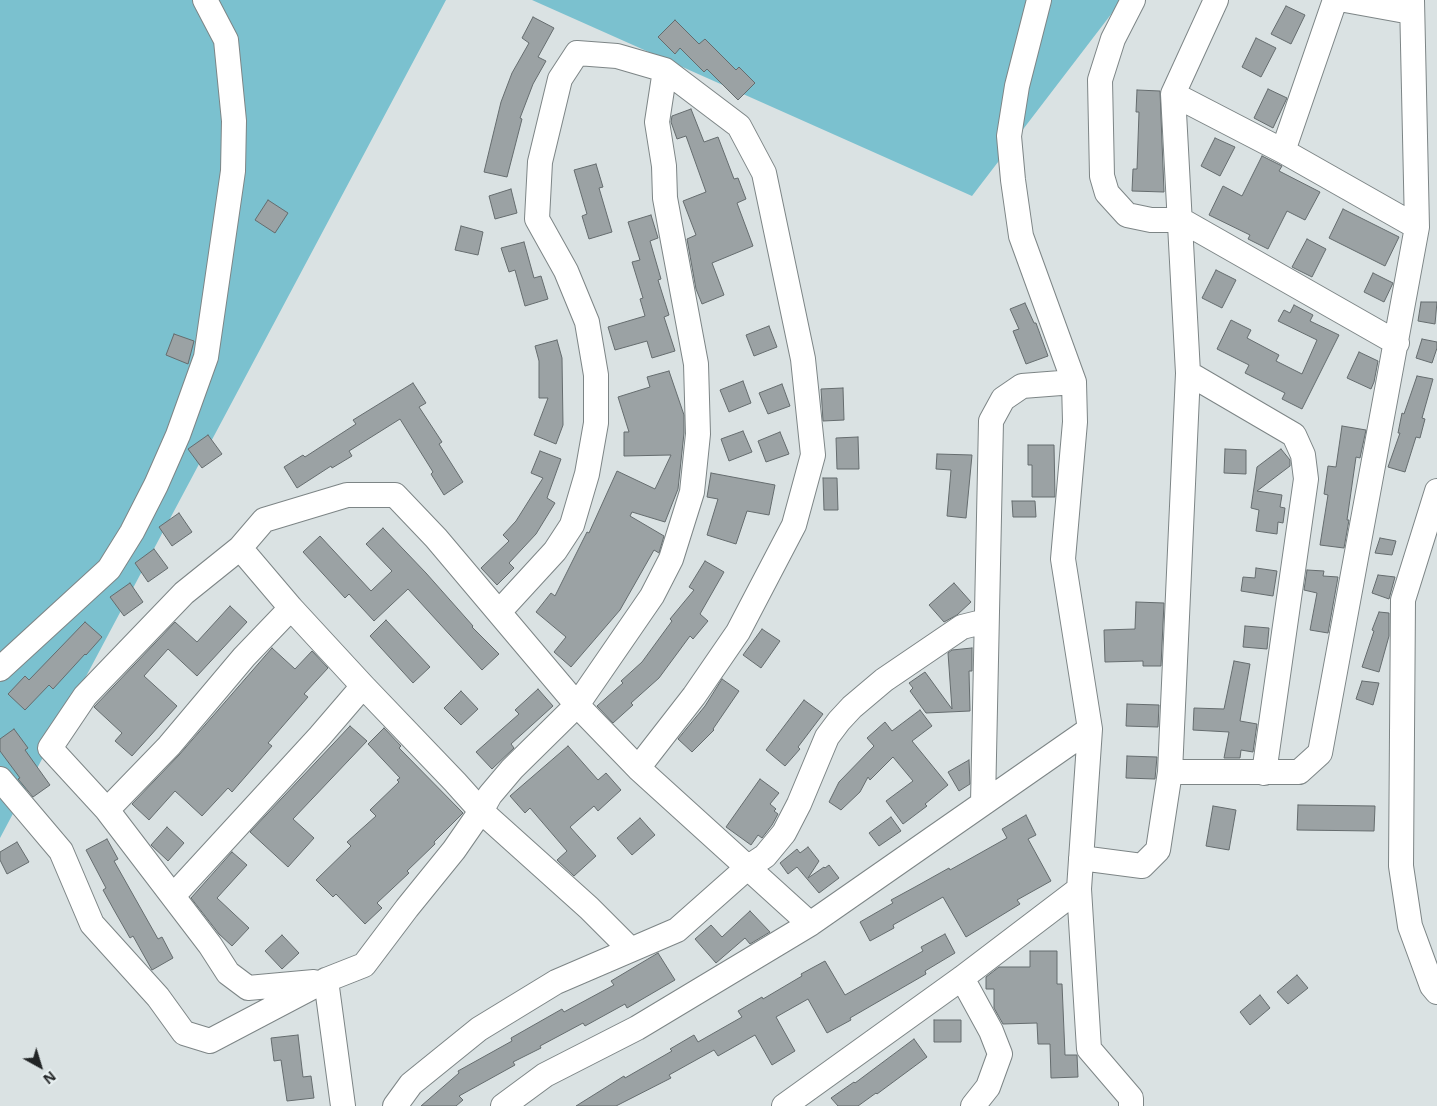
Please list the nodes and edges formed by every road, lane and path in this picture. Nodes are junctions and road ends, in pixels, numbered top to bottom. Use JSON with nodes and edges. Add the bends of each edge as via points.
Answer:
{"nodes":[{"id":1,"x":206,"y":0,"type":"edge"},
{"id":2,"x":1039,"y":0,"type":"edge"},
{"id":3,"x":1133,"y":0,"type":"edge"},
{"id":4,"x":1216,"y":0,"type":"edge"},
{"id":5,"x":1335,"y":0,"type":"edge"},
{"id":6,"x":1345,"y":0,"type":"edge"},
{"id":7,"x":1411,"y":6,"type":"edge"},
{"id":8,"x":665,"y":70,"type":"junction"},
{"id":9,"x":1173,"y":94,"type":"junction"},
{"id":10,"x":1283,"y":151,"type":"junction"},
{"id":11,"x":1181,"y":220,"type":"junction"},
{"id":12,"x":1418,"y":227,"type":"junction"},
{"id":13,"x":1397,"y":343,"type":"junction"},
{"id":14,"x":1188,"y":373,"type":"junction"},
{"id":15,"x":1074,"y":382,"type":"junction"},
{"id":16,"x":1437,"y":490,"type":"edge"},
{"id":17,"x":240,"y":548,"type":"junction"},
{"id":18,"x":291,"y":608,"type":"junction"},
{"id":19,"x":499,"y":612,"type":"junction"},
{"id":20,"x":986,"y":621,"type":"junction"},
{"id":21,"x":0,"y":669,"type":"edge"},
{"id":22,"x":363,"y":686,"type":"junction"},
{"id":23,"x":577,"y":705,"type":"junction"},
{"id":24,"x":1090,"y":728,"type":"junction"},
{"id":25,"x":638,"y":768,"type":"junction"},
{"id":26,"x":1170,"y":772,"type":"junction"},
{"id":27,"x":1264,"y":773,"type":"junction"},
{"id":28,"x":0,"y":779,"type":"edge"},
{"id":29,"x":984,"y":803,"type":"junction"},
{"id":30,"x":107,"y":810,"type":"junction"},
{"id":31,"x":481,"y":811,"type":"junction"},
{"id":32,"x":1081,"y":858,"type":"junction"},
{"id":33,"x":747,"y":868,"type":"junction"},
{"id":34,"x":1079,"y":889,"type":"junction"},
{"id":35,"x":173,"y":896,"type":"junction"},
{"id":36,"x":810,"y":924,"type":"junction"},
{"id":37,"x":630,"y":949,"type":"junction"},
{"id":38,"x":962,"y":978,"type":"junction"},
{"id":39,"x":326,"y":980,"type":"junction"},
{"id":40,"x":1437,"y":992,"type":"edge"},
{"id":41,"x":343,"y":1106,"type":"edge"},
{"id":42,"x":395,"y":1106,"type":"edge"},
{"id":43,"x":503,"y":1106,"type":"edge"},
{"id":44,"x":784,"y":1106,"type":"edge"},
{"id":45,"x":973,"y":1106,"type":"edge"},
{"id":46,"x":1131,"y":1106,"type":"edge"}],
"edges":[{"from":1,"to":21,"type":"street","via":[[226,40],[234,121],[233,171],[206,357],[156,485],[109,569]]},
{"from":2,"to":15,"type":"street","via":[[1017,86],[1009,136],[1012,180],[1021,236]]},
{"from":3,"to":11,"type":"street","via":[[1113,39],[1100,80],[1102,176],[1107,193],[1127,215],[1151,220]]},
{"from":4,"to":9,"type":"street"},
{"from":5,"to":10,"type":"street"},
{"from":6,"to":7,"type":"street"},
{"from":7,"to":12,"type":"street"},
{"from":8,"to":19,"type":"street","via":[[617,56],[577,53],[560,79],[540,162],[537,219],[566,271],[587,322],[596,375],[596,423],[587,474],[572,525],[555,551]]},
{"from":8,"to":23,"type":"street","via":[[658,122],[664,166],[664,198],[696,364],[698,434],[692,492],[670,559],[652,596]]},
{"from":8,"to":25,"type":"street","via":[[739,126],[764,173],[803,358],[813,455],[794,525],[738,632]]},
{"from":9,"to":10,"type":"street"},
{"from":9,"to":11,"type":"street"},
{"from":10,"to":12,"type":"street"},
{"from":11,"to":13,"type":"street"},
{"from":11,"to":14,"type":"street"},
{"from":12,"to":13,"type":"street"},
{"from":13,"to":27,"type":"street","via":[[1320,753],[1299,772]]},
{"from":14,"to":26,"type":"street"},
{"from":14,"to":27,"type":"street","via":[[1294,435],[1303,455],[1306,478]]},
{"from":15,"to":20,"type":"street","via":[[1022,386],[1003,399],[991,421]]},
{"from":15,"to":24,"type":"street","via":[[1075,422],[1063,559]]},
{"from":16,"to":40,"type":"street","via":[[1403,600],[1402,856],[1410,926]]},
{"from":17,"to":18,"type":"street"},
{"from":17,"to":19,"type":"street","via":[[264,520],[347,495],[395,495]]},
{"from":17,"to":30,"type":"street","via":[[184,593],[85,696],[50,748]]},
{"from":18,"to":22,"type":"street"},
{"from":18,"to":30,"type":"street","via":[[244,657],[169,746]]},
{"from":19,"to":23,"type":"street"},
{"from":20,"to":29,"type":"street"},
{"from":20,"to":33,"type":"street","via":[[962,627],[884,680],[838,721],[827,737],[784,833],[765,856]]},
{"from":22,"to":31,"type":"street"},
{"from":22,"to":35,"type":"street"},
{"from":23,"to":25,"type":"street"},
{"from":23,"to":31,"type":"street","via":[[512,768]]},
{"from":24,"to":29,"type":"street"},
{"from":24,"to":32,"type":"street"},
{"from":25,"to":33,"type":"street"},
{"from":26,"to":27,"type":"street"},
{"from":26,"to":32,"type":"street","via":[[1158,850],[1142,866]]},
{"from":28,"to":39,"type":"street","via":[[61,851],[92,924],[158,997],[184,1033],[210,1041]]},
{"from":29,"to":36,"type":"street"},
{"from":30,"to":35,"type":"street"},
{"from":31,"to":37,"type":"street"},
{"from":31,"to":39,"type":"street","via":[[364,965]]},
{"from":32,"to":34,"type":"street"},
{"from":33,"to":36,"type":"street"},
{"from":33,"to":37,"type":"street","via":[[677,930]]},
{"from":34,"to":38,"type":"street"},
{"from":34,"to":46,"type":"street","via":[[1089,1049],[1131,1098]]},
{"from":35,"to":39,"type":"street","via":[[228,973],[248,988]]},
{"from":36,"to":43,"type":"street","via":[[637,1028],[545,1075]]},
{"from":37,"to":42,"type":"street","via":[[556,982],[479,1029],[412,1084]]},
{"from":38,"to":44,"type":"street"},
{"from":38,"to":45,"type":"street","via":[[1000,1054],[988,1087]]},
{"from":39,"to":41,"type":"street"}]}
